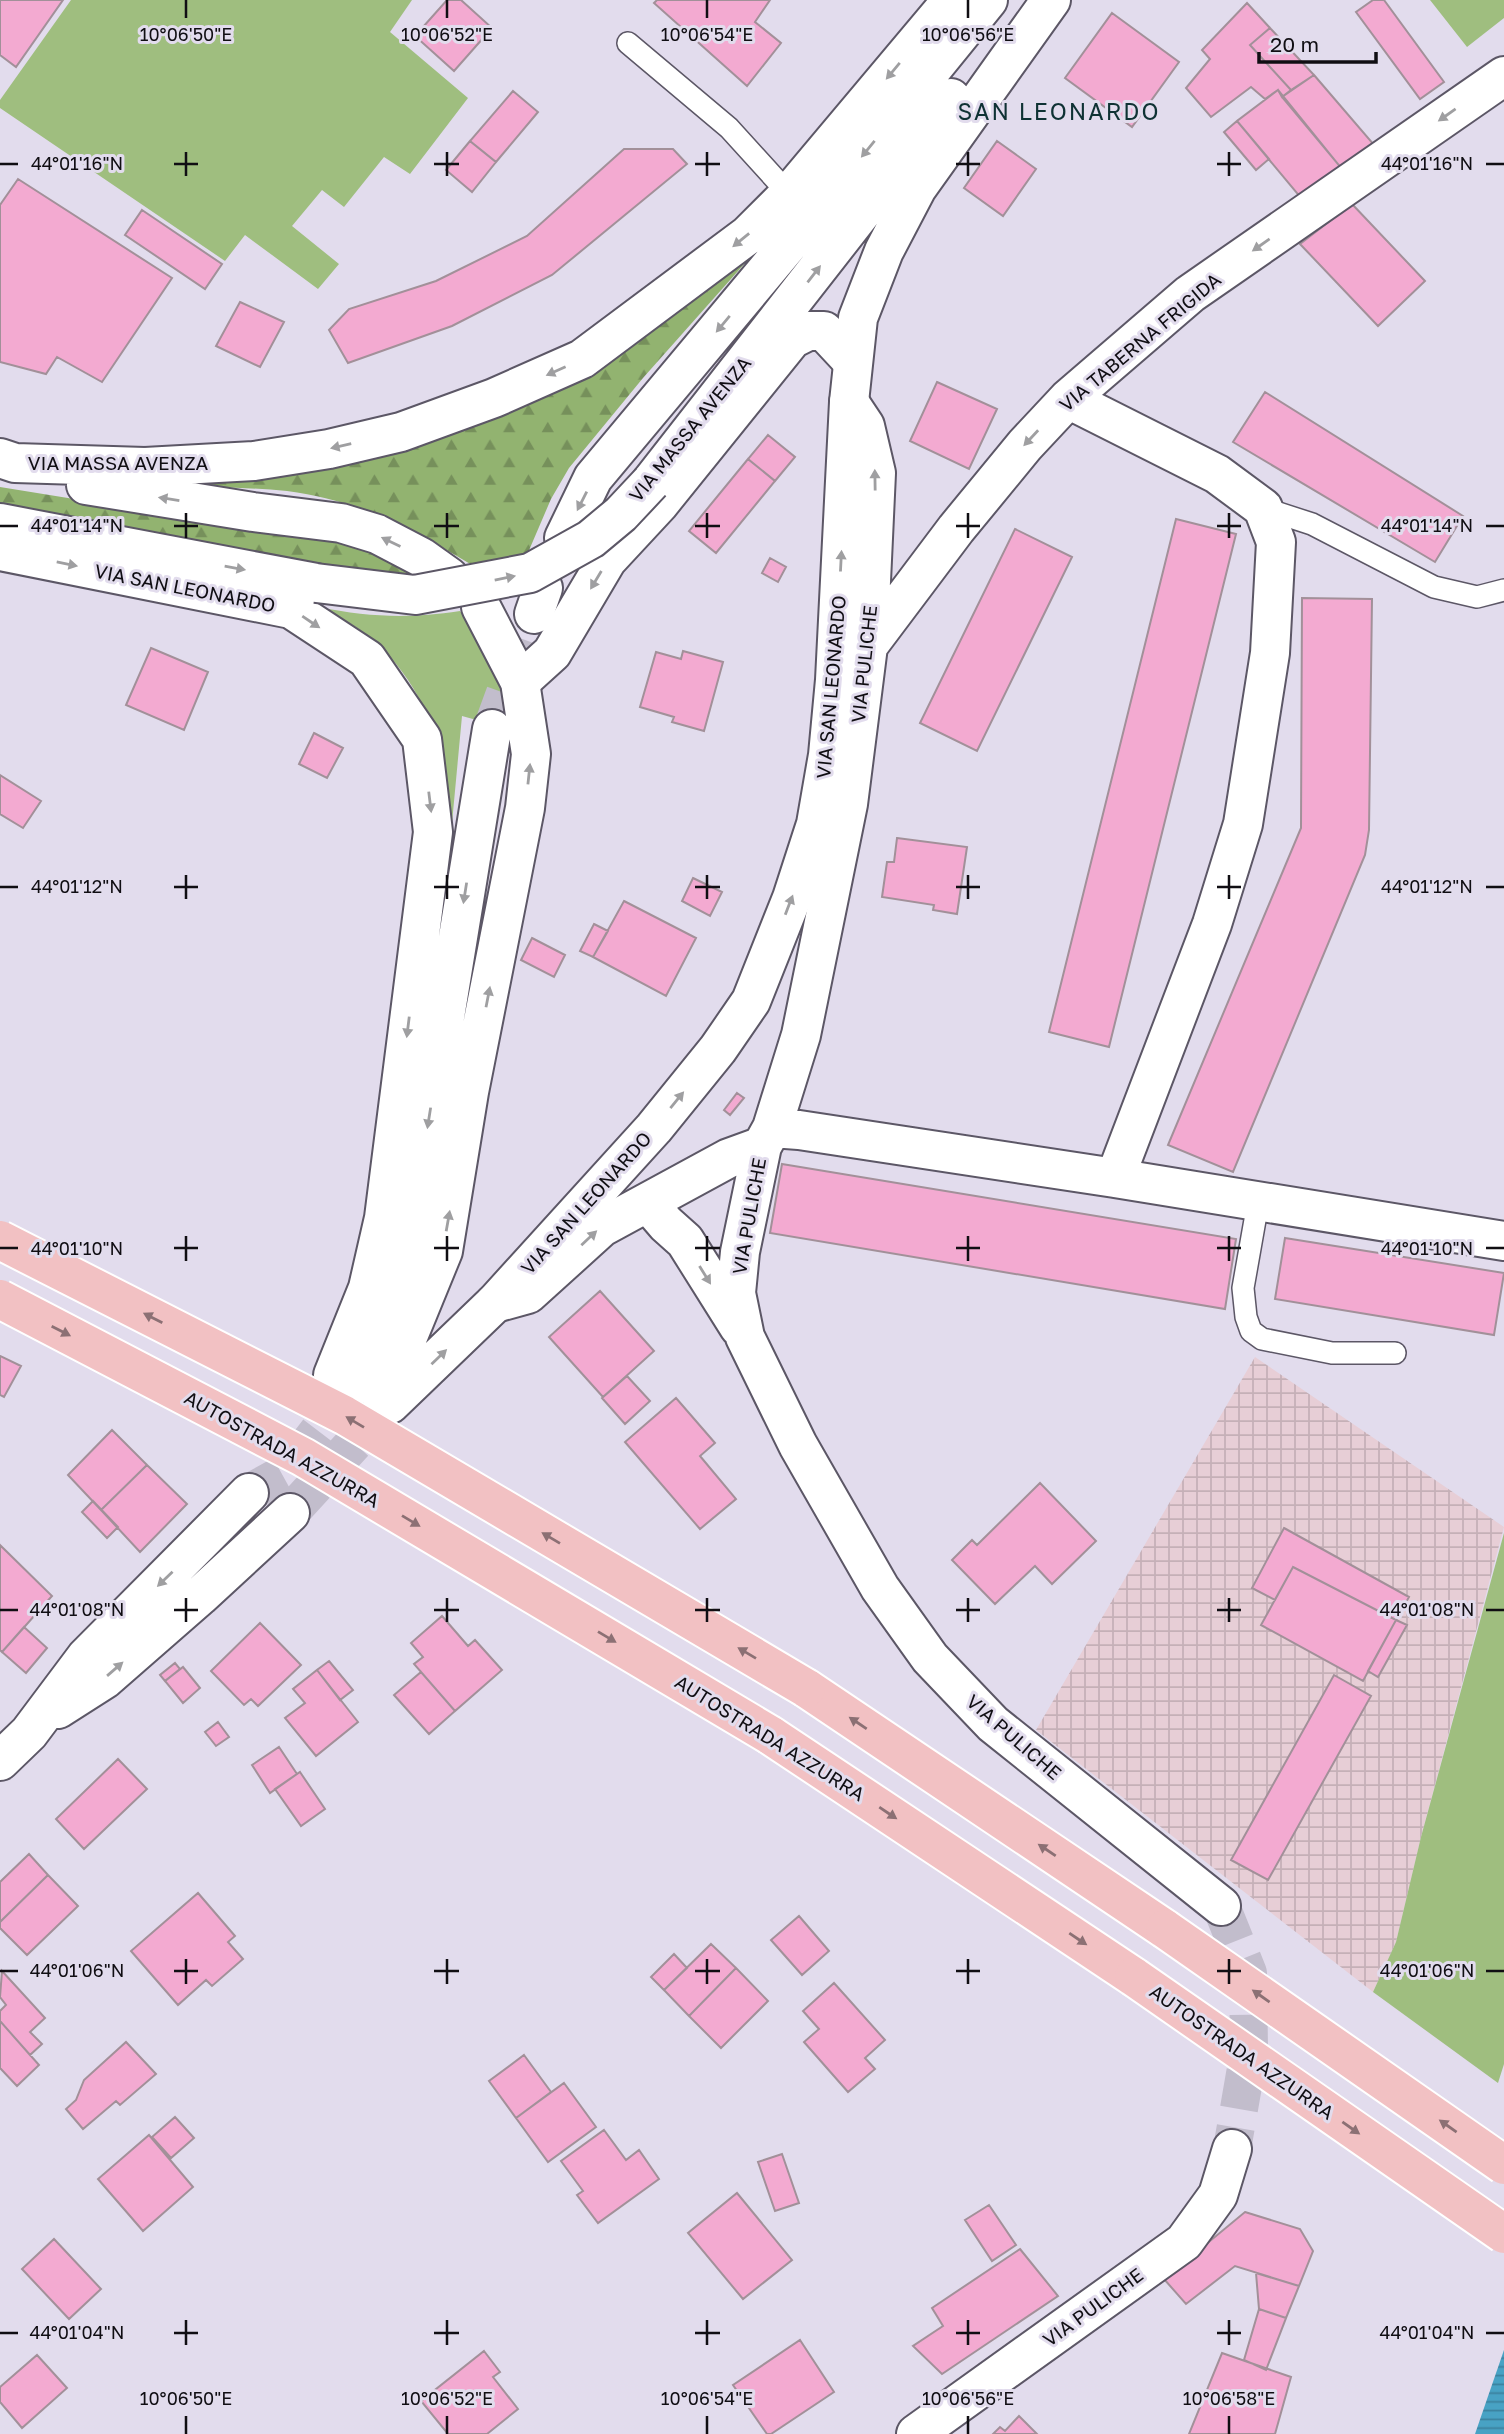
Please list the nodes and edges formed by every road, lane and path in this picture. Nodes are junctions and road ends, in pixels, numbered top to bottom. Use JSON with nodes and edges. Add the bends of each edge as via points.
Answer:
{"nodes":[{"id":1,"x":952,"y":0,"type":"edge"},
{"id":2,"x":988,"y":0,"type":"edge"},
{"id":3,"x":1028,"y":0,"type":"edge"},
{"id":4,"x":1051,"y":0,"type":"edge"},
{"id":5,"x":628,"y":43,"type":"dead end"},
{"id":6,"x":1504,"y":76,"type":"edge"},
{"id":7,"x":789,"y":194,"type":"junction"},
{"id":8,"x":852,"y":361,"type":"junction"},
{"id":9,"x":1068,"y":399,"type":"junction"},
{"id":10,"x":849,"y":402,"type":"junction"},
{"id":11,"x":8,"y":460,"type":"edge"},
{"id":12,"x":1263,"y":508,"type":"junction"},
{"id":13,"x":0,"y":523,"type":"edge"},
{"id":14,"x":564,"y":538,"type":"dead end"},
{"id":15,"x":0,"y":551,"type":"edge"},
{"id":16,"x":449,"y":577,"type":"dead end"},
{"id":17,"x":1504,"y":590,"type":"edge"},
{"id":18,"x":481,"y":607,"type":"dead end"},
{"id":19,"x":868,"y":646,"type":"junction"},
{"id":20,"x":520,"y":682,"type":"junction"},
{"id":21,"x":492,"y":729,"type":"tunnel mouth"},
{"id":22,"x":767,"y":1137,"type":"junction"},
{"id":23,"x":1115,"y":1178,"type":"junction"},
{"id":24,"x":648,"y":1203,"type":"junction"},
{"id":25,"x":1258,"y":1203,"type":"junction"},
{"id":26,"x":0,"y":1240,"type":"edge"},
{"id":27,"x":1504,"y":1241,"type":"edge"},
{"id":28,"x":0,"y":1299,"type":"edge"},
{"id":29,"x":495,"y":1303,"type":"junction"},
{"id":30,"x":745,"y":1336,"type":"junction"},
{"id":31,"x":1395,"y":1353,"type":"dead end"},
{"id":32,"x":364,"y":1391,"type":"junction"},
{"id":33,"x":249,"y":1493,"type":"tunnel mouth"},
{"id":34,"x":290,"y":1513,"type":"tunnel mouth"},
{"id":35,"x":38,"y":1721,"type":"junction"},
{"id":36,"x":0,"y":1761,"type":"edge"},
{"id":37,"x":1221,"y":1906,"type":"tunnel mouth"},
{"id":38,"x":1232,"y":2149,"type":"tunnel mouth"},
{"id":39,"x":1504,"y":2165,"type":"edge"},
{"id":40,"x":1504,"y":2234,"type":"edge"},
{"id":41,"x":916,"y":2434,"type":"edge"}],
"edges":[{"from":1,"to":7,"type":"main road","name":"VIA MASSA AVENZA","one_way":true},
{"from":2,"to":14,"type":"main road","one_way":true,"via":[[593,478]]},
{"from":13,"to":3,"type":"main road","name":"VIA MASSA AVENZA","one_way":true,"bridge":true,"via":[[316,583],[415,595],[530,573],[591,539],[650,482]]},
{"from":4,"to":8,"type":"main road","name":"VIA SAN LEONARDO","via":[[917,188],[884,251],[858,318]]},
{"from":5,"to":7,"type":"lane","via":[[729,128]]},
{"from":6,"to":9,"type":"main road","name":"VIA TABERNA FRIGIDA","one_way":true,"via":[[1190,294]]},
{"from":7,"to":11,"type":"main road","name":"VIA MASSA AVENZA","one_way":true,"via":[[748,234],[583,359],[401,432],[254,461],[145,467]]},
{"from":8,"to":10,"type":"main road","name":"VIA SAN LEONARDO"},
{"from":8,"to":20,"type":"main road","one_way":true,"via":[[824,331],[808,331],[792,339],[607,561],[552,653]]},
{"from":9,"to":12,"type":"main road","via":[[1217,474]]},
{"from":9,"to":19,"type":"main road","name":"VIA TABERNA FRIGIDA","one_way":true,"via":[[956,529]]},
{"from":19,"to":10,"type":"main road","name":"VIA PULICHE","one_way":true,"via":[[876,473],[865,426]]},
{"from":29,"to":10,"type":"main road","name":"VIA SAN LEONARDO","one_way":true,"via":[[654,1128],[718,1049],[751,1001],[792,898],[816,824],[828,755]]},
{"from":16,"to":11,"type":"main road","one_way":true,"via":[[421,556],[377,534],[341,523],[88,486]]},
{"from":12,"to":17,"type":"lane","via":[[1311,524],[1434,587],[1477,597]]},
{"from":12,"to":23,"type":"main road","via":[[1276,542],[1270,653],[1242,824],[1212,924]]},
{"from":15,"to":32,"type":"main road","name":"VIA SAN LEONARDO","one_way":true,"via":[[291,609],[367,659],[422,739],[433,832],[384,1217],[368,1288]]},
{"from":18,"to":20,"type":"main road"},
{"from":19,"to":22,"type":"main road","name":"VIA PULICHE","via":[[845,818],[801,1035]]},
{"from":32,"to":20,"type":"main road","one_way":true,"via":[[443,1251],[525,808],[531,754]]},
{"from":21,"to":32,"type":"main road","one_way":true,"via":[[400,1293],[361,1374]]},
{"from":22,"to":23,"type":"main road","via":[[799,1130]]},
{"from":22,"to":24,"type":"main road"},
{"from":22,"to":30,"type":"main road","name":"VIA PULICHE","via":[[740,1252],[736,1293]]},
{"from":23,"to":25,"type":"main road"},
{"from":29,"to":24,"type":"main road","one_way":true,"via":[[528,1294],[602,1227]]},
{"from":24,"to":30,"type":"main road","one_way":true,"via":[[685,1241]]},
{"from":25,"to":27,"type":"main road"},
{"from":25,"to":31,"type":"lane","via":[[1243,1288],[1251,1331],[1262,1339],[1332,1353]]},
{"from":39,"to":26,"type":"highway","one_way":true,"bridge":true,"via":[[1165,1928],[806,1688],[344,1415]]},
{"from":28,"to":40,"type":"highway","name":"AUTOSTRADA AZZURRA","one_way":true,"bridge":true,"via":[[303,1457],[770,1735],[1134,1977]]},
{"from":32,"to":29,"type":"main road","name":"VIA SAN LEONARDO","one_way":true},
{"from":30,"to":37,"type":"main road","name":"VIA PULICHE","via":[[798,1445],[880,1588],[930,1658],[993,1724]]},
{"from":33,"to":35,"type":"main road","one_way":true,"via":[[86,1657]]},
{"from":35,"to":34,"type":"main road","one_way":true,"via":[[105,1679]]},
{"from":35,"to":36,"type":"main road"},
{"from":38,"to":41,"type":"main road","name":"VIA PULICHE","via":[[1218,2195],[1184,2242]]}]}
